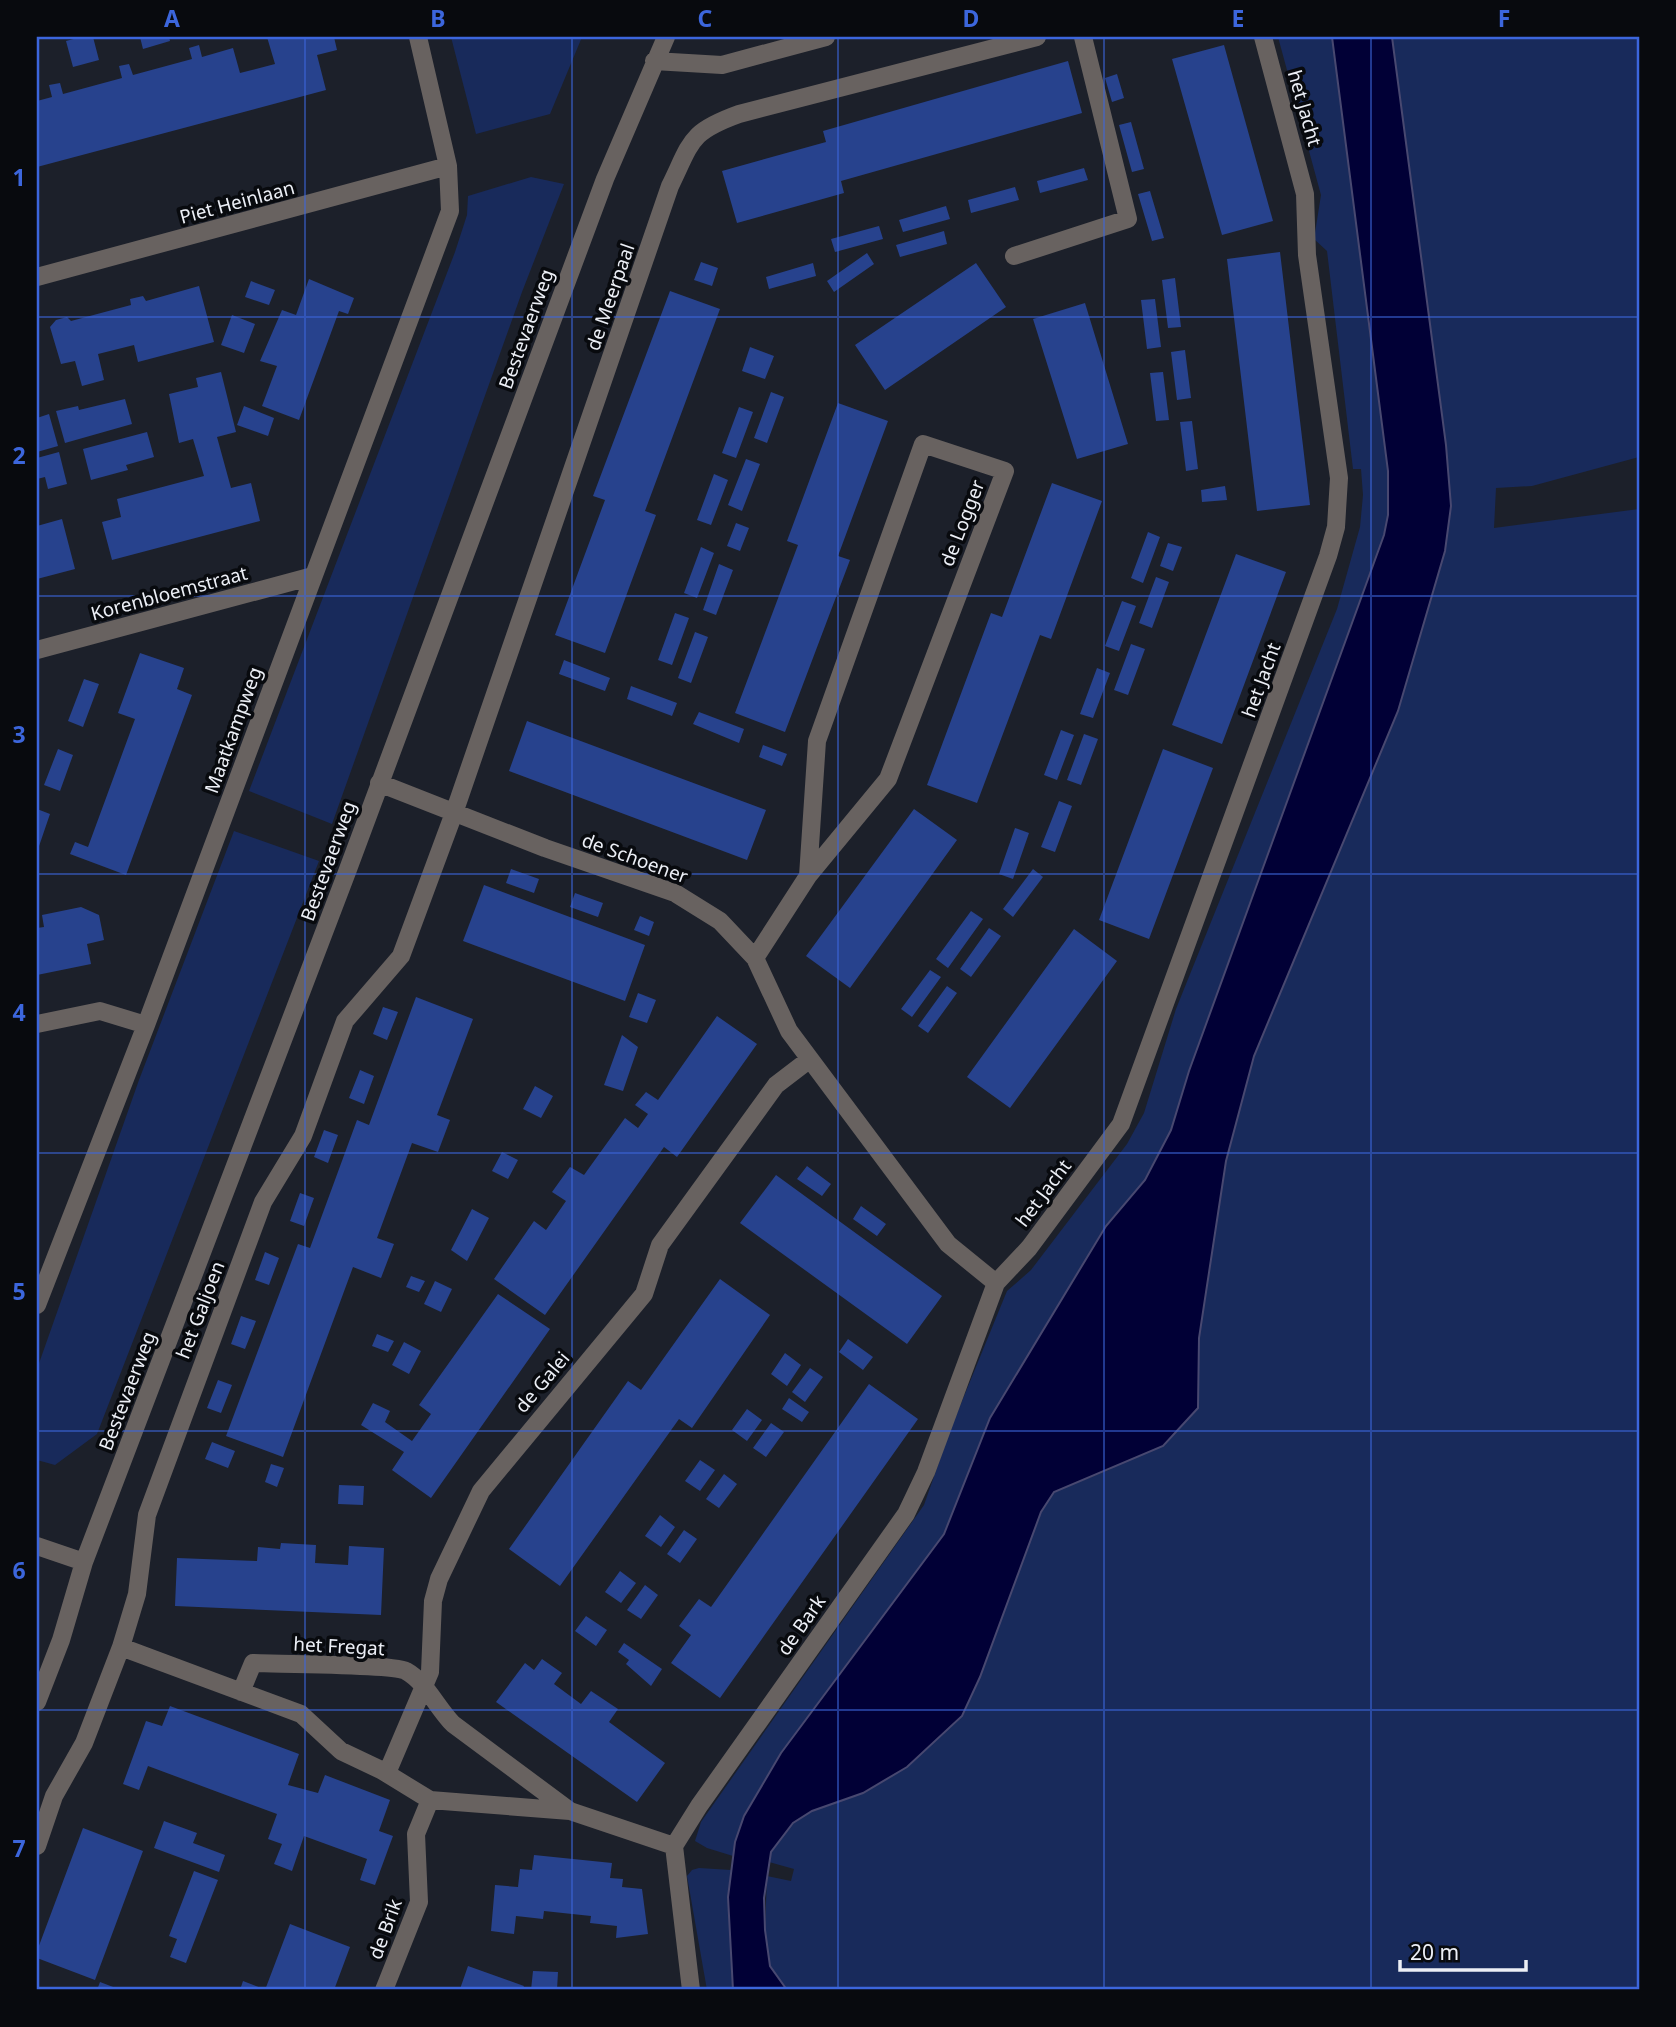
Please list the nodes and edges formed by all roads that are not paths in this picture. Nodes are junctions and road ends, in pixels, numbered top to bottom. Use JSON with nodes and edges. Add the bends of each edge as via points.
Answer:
{"nodes":[{"id":1,"x":418,"y":37,"type":"edge"},
{"id":2,"x":666,"y":37,"type":"edge"},
{"id":3,"x":826,"y":37,"type":"edge"},
{"id":4,"x":1037,"y":37,"type":"edge"},
{"id":5,"x":1083,"y":37,"type":"edge"},
{"id":6,"x":1263,"y":37,"type":"edge"},
{"id":7,"x":654,"y":61,"type":"junction"},
{"id":8,"x":448,"y":166,"type":"junction"},
{"id":9,"x":1014,"y":256,"type":"dead end"},
{"id":10,"x":37,"y":277,"type":"edge"},
{"id":11,"x":313,"y":576,"type":"junction"},
{"id":12,"x":37,"y":650,"type":"edge"},
{"id":13,"x":379,"y":783,"type":"junction"},
{"id":14,"x":454,"y":813,"type":"junction"},
{"id":15,"x":808,"y":876,"type":"junction"},
{"id":16,"x":755,"y":958,"type":"junction"},
{"id":17,"x":37,"y":1024,"type":"edge"},
{"id":18,"x":146,"y":1025,"type":"junction"},
{"id":19,"x":810,"y":1059,"type":"junction"},
{"id":20,"x":996,"y":1283,"type":"junction"},
{"id":21,"x":37,"y":1305,"type":"edge"},
{"id":22,"x":37,"y":1546,"type":"edge"},
{"id":23,"x":84,"y":1562,"type":"junction"},
{"id":24,"x":121,"y":1647,"type":"junction"},
{"id":25,"x":425,"y":1688,"type":"junction"},
{"id":26,"x":241,"y":1692,"type":"junction"},
{"id":27,"x":37,"y":1702,"type":"edge"},
{"id":28,"x":387,"y":1773,"type":"junction"},
{"id":29,"x":430,"y":1800,"type":"junction"},
{"id":30,"x":570,"y":1811,"type":"junction"},
{"id":31,"x":37,"y":1846,"type":"edge"},
{"id":32,"x":674,"y":1846,"type":"junction"},
{"id":33,"x":384,"y":1990,"type":"edge"},
{"id":34,"x":691,"y":1990,"type":"edge"}],
"edges":[{"from":1,"to":8,"type":"street","name":"Maatkampweg"},
{"from":2,"to":7,"type":"street","name":"Bestevaerweg"},
{"from":3,"to":7,"type":"street","via":[[722,65]]},
{"from":4,"to":14,"type":"street","name":"de Meerpaal","via":[[739,114],[708,126],[693,139],[670,187]]},
{"from":5,"to":9,"type":"street","via":[[1128,219]]},
{"from":6,"to":20,"type":"street","name":"het Jacht","via":[[1305,194],[1307,254],[1339,478],[1336,527],[1121,1124],[1029,1248]]},
{"from":7,"to":13,"type":"street","name":"Bestevaerweg","via":[[604,179]]},
{"from":8,"to":10,"type":"street","name":"Piet Heinlaan"},
{"from":8,"to":11,"type":"street","name":"Maatkampweg","via":[[450,211]]},
{"from":11,"to":12,"type":"street","name":"Korenbloemstraat"},
{"from":11,"to":18,"type":"street","name":"Maatkampweg"},
{"from":13,"to":14,"type":"street","name":"de Schoener"},
{"from":13,"to":23,"type":"street","name":"Bestevaerweg"},
{"from":14,"to":16,"type":"street","name":"de Schoener","via":[[675,893],[720,921]]},
{"from":14,"to":24,"type":"street","name":"het Galjoen","via":[[401,956],[345,1021],[303,1136],[263,1202],[147,1515],[137,1594]]},
{"from":15,"to":15,"type":"street","name":"de Logger","via":[[817,741],[923,444],[1004,471],[888,779]]},
{"from":15,"to":16,"type":"street","name":"de Logger"},
{"from":16,"to":19,"type":"street","name":"de Schoener","via":[[789,1031]]},
{"from":17,"to":18,"type":"street","via":[[100,1011]]},
{"from":18,"to":21,"type":"street","name":"Maatkampweg"},
{"from":19,"to":20,"type":"street","name":"de Schoener","via":[[948,1244]]},
{"from":19,"to":25,"type":"street","name":"de Galei","via":[[776,1085],[660,1245],[644,1294],[481,1491],[433,1601],[430,1672]]},
{"from":20,"to":32,"type":"street","name":"de Bark","via":[[906,1514]]},
{"from":22,"to":23,"type":"street"},
{"from":23,"to":27,"type":"street","name":"Bestevaerweg"},
{"from":24,"to":26,"type":"street","name":"het Fregat"},
{"from":24,"to":31,"type":"street","name":"het Galjoen","via":[[84,1743],[54,1796]]},
{"from":25,"to":26,"type":"street","name":"het Fregat","via":[[404,1670],[253,1663]]},
{"from":25,"to":28,"type":"street","name":"de Galei"},
{"from":25,"to":30,"type":"street","name":"het Fregat","via":[[453,1724]]},
{"from":26,"to":28,"type":"street","name":"het Fregat","via":[[301,1714],[341,1751]]},
{"from":28,"to":29,"type":"street","name":"het Fregat"},
{"from":29,"to":30,"type":"street","name":"het Fregat"},
{"from":29,"to":33,"type":"street","name":"de Brik","via":[[416,1834],[419,1902]]},
{"from":30,"to":32,"type":"street","name":"het Fregat"},
{"from":32,"to":34,"type":"street"}]}
